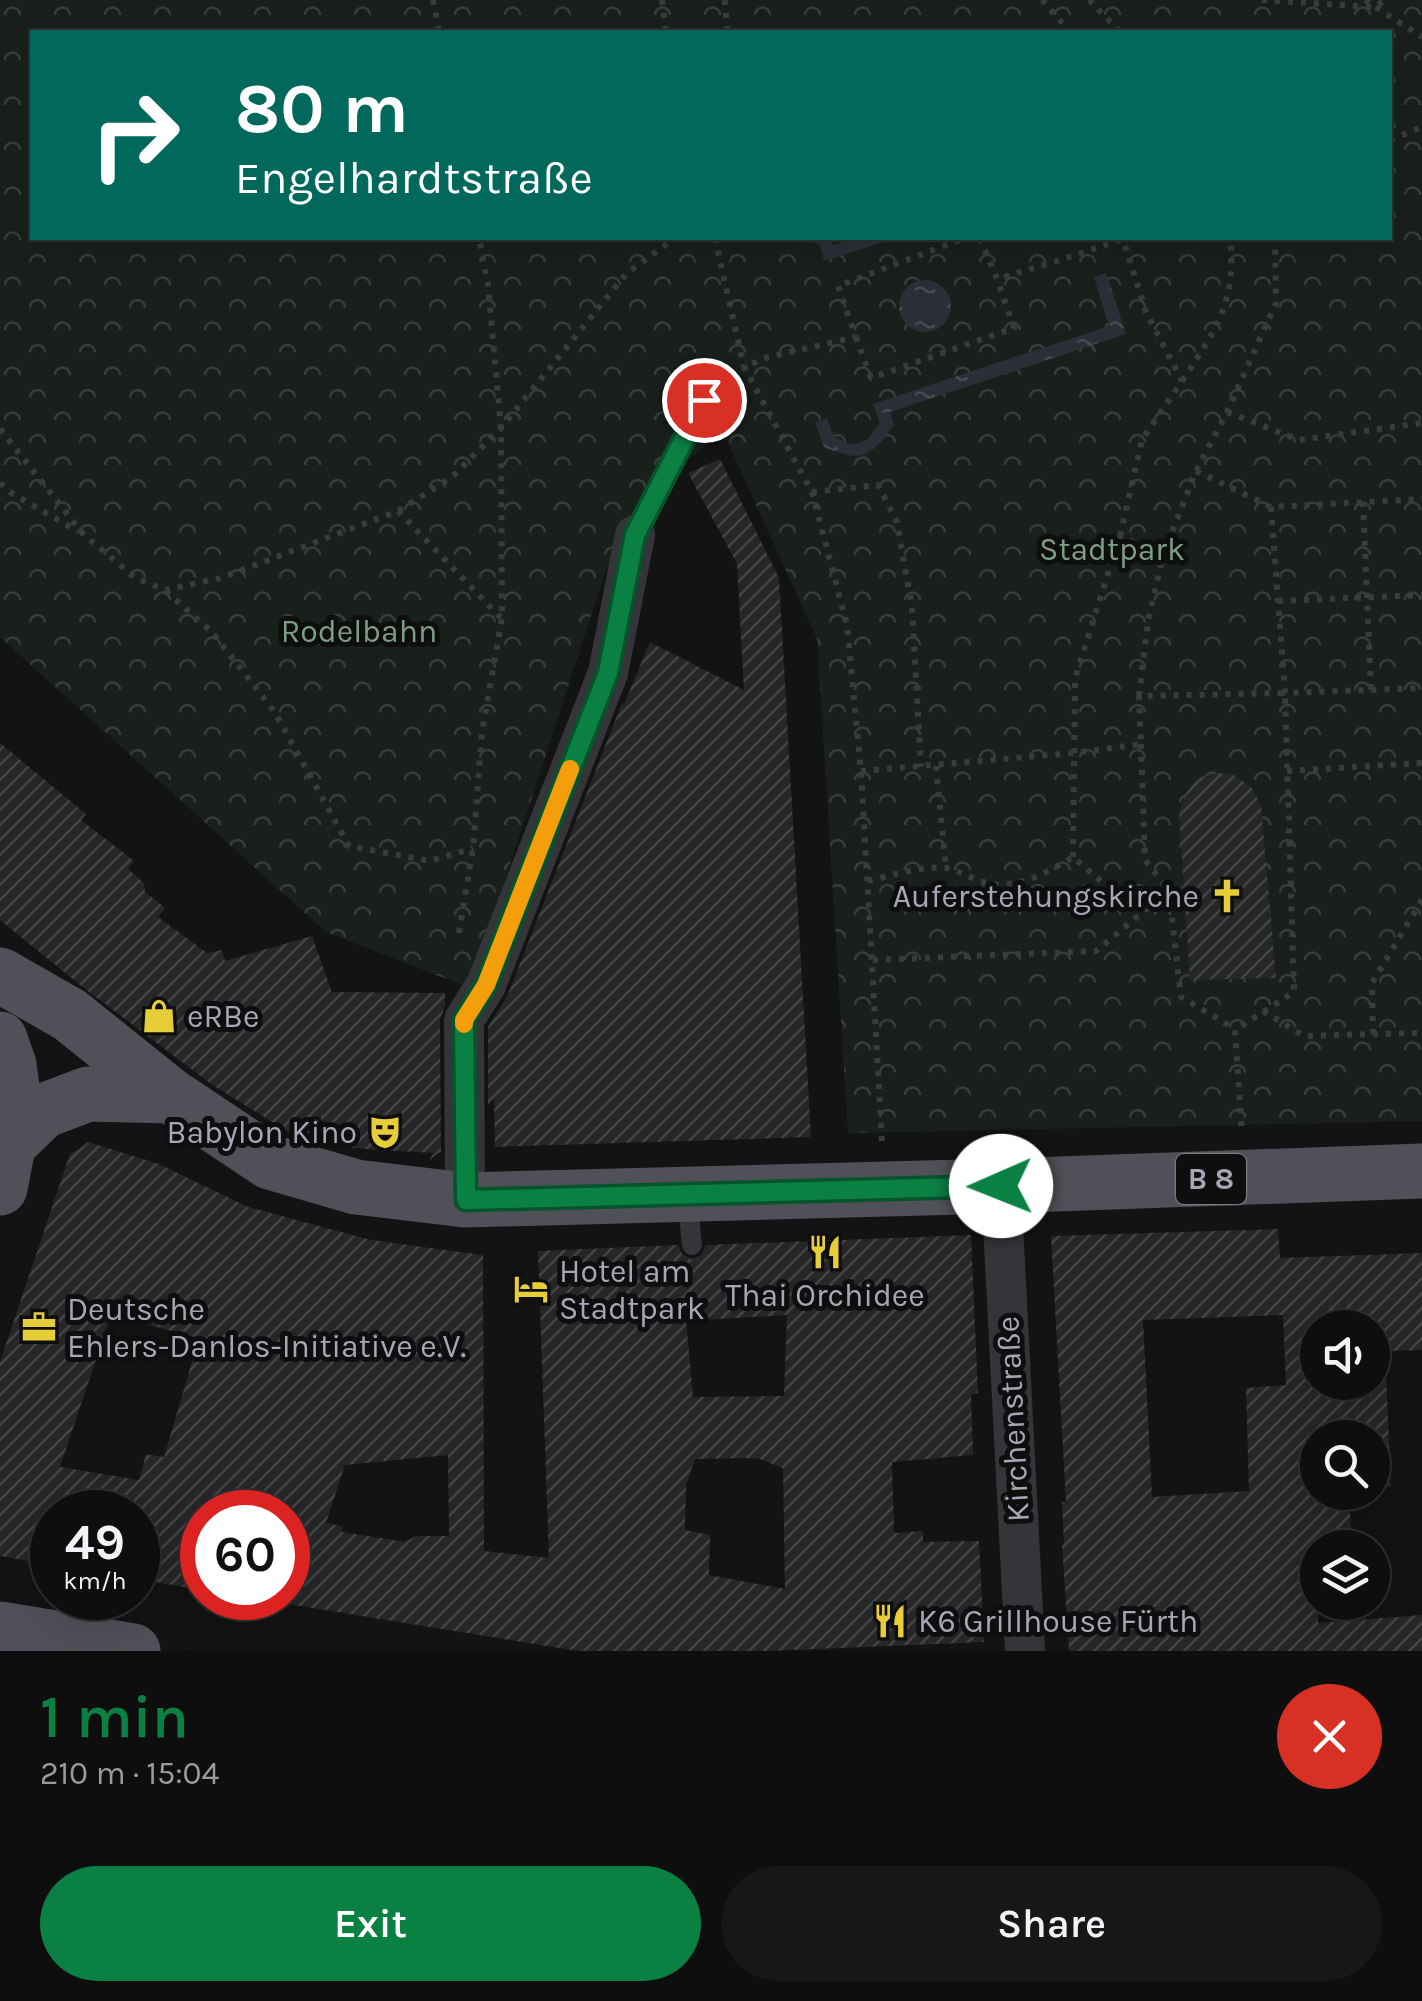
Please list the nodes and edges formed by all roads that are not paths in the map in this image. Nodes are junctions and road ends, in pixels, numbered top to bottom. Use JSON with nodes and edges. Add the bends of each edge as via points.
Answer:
{"nodes":[{"id":1,"x":704,"y":400,"type":"road end"},
{"id":2,"x":635,"y":535,"type":"joint"},
{"id":3,"x":0,"y":975,"type":"edge"},
{"id":4,"x":0,"y":1039,"type":"edge"},
{"id":5,"x":171,"y":1096,"type":"junction"},
{"id":6,"x":1422,"y":1170,"type":"edge"},
{"id":7,"x":3,"y":1174,"type":"edge"},
{"id":8,"x":1001,"y":1186,"type":"junction"},
{"id":9,"x":466,"y":1200,"type":"junction"},
{"id":10,"x":0,"y":1629,"type":"edge"},
{"id":11,"x":134,"y":1651,"type":"edge"},
{"id":12,"x":1025,"y":1651,"type":"edge"}],
"edges":[{"from":1,"to":2,"type":"lane"},
{"from":2,"to":9,"type":"street","via":[[608,673],[486,985],[464,1020]]},
{"from":3,"to":5,"type":"main road","number":"B 8","via":[[70,1014]]},
{"from":4,"to":7,"type":"main road","via":[[15,1110]]},
{"from":5,"to":7,"type":"main road","via":[[88,1094],[43,1112]]},
{"from":5,"to":9,"type":"main road","number":"B 8","via":[[270,1162],[356,1187]]},
{"from":6,"to":8,"type":"main road","number":"B 8"},
{"from":8,"to":9,"type":"main road","number":"B 8","via":[[689,1220]]},
{"from":8,"to":12,"type":"street","name":"Kirchenstraße"},
{"from":10,"to":11,"type":"main road"}]}
